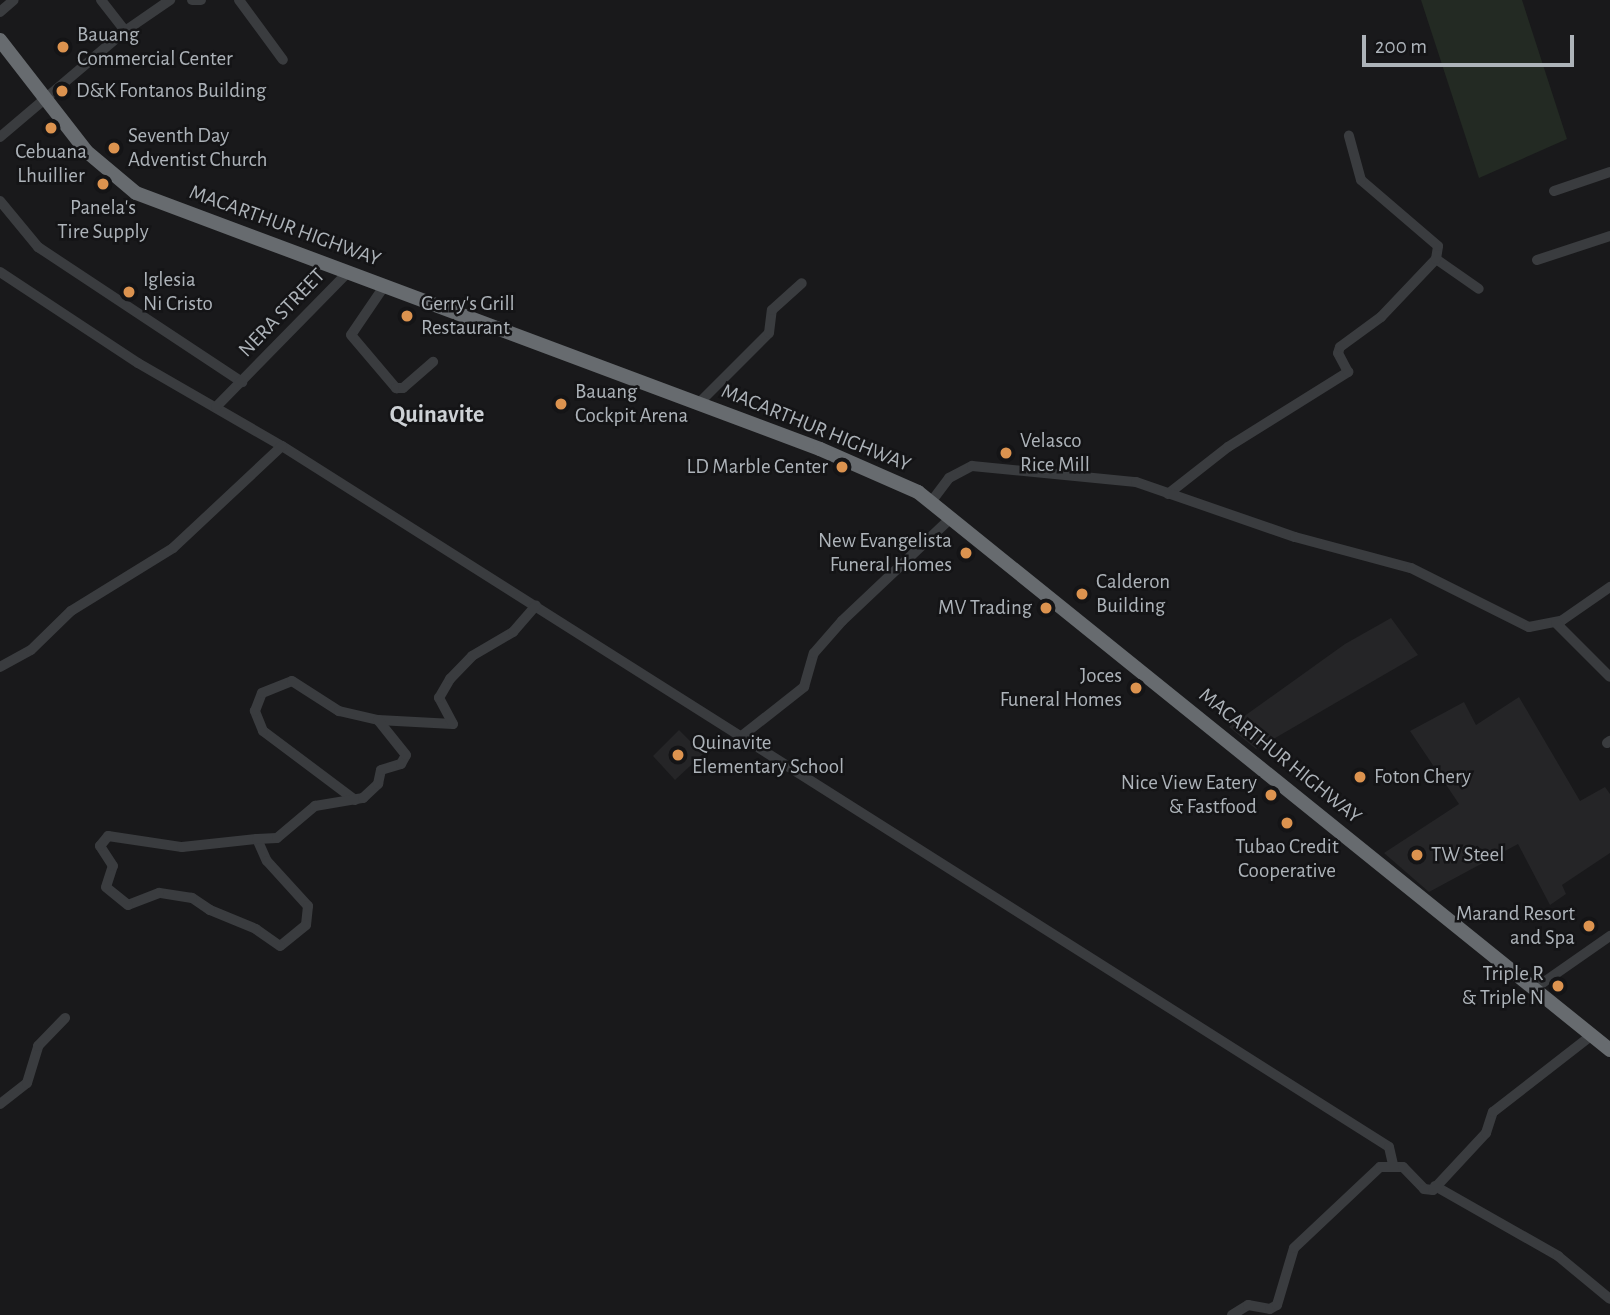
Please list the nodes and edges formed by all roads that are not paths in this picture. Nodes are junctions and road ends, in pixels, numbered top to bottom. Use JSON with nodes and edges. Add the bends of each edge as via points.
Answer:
{"nodes":[{"id":1,"x":14,"y":0,"type":"edge"},
{"id":2,"x":101,"y":0,"type":"edge"},
{"id":3,"x":170,"y":0,"type":"edge"},
{"id":4,"x":192,"y":0,"type":"edge"},
{"id":5,"x":201,"y":0,"type":"edge"},
{"id":6,"x":239,"y":0,"type":"edge"},
{"id":7,"x":0,"y":12,"type":"edge"},
{"id":8,"x":125,"y":31,"type":"junction"},
{"id":9,"x":0,"y":40,"type":"edge"},
{"id":10,"x":283,"y":60,"type":"dead end"},
{"id":11,"x":46,"y":98,"type":"junction"},
{"id":12,"x":0,"y":136,"type":"edge"},
{"id":13,"x":1349,"y":136,"type":"dead end"},
{"id":14,"x":1610,"y":172,"type":"edge"},
{"id":15,"x":1554,"y":191,"type":"dead end"},
{"id":16,"x":0,"y":201,"type":"edge"},
{"id":17,"x":1610,"y":236,"type":"edge"},
{"id":18,"x":1436,"y":259,"type":"junction"},
{"id":19,"x":1537,"y":260,"type":"dead end"},
{"id":20,"x":349,"y":271,"type":"junction"},
{"id":21,"x":0,"y":272,"type":"edge"},
{"id":22,"x":802,"y":283,"type":"dead end"},
{"id":23,"x":385,"y":285,"type":"junction"},
{"id":24,"x":1479,"y":289,"type":"dead end"},
{"id":25,"x":433,"y":362,"type":"dead end"},
{"id":26,"x":242,"y":382,"type":"junction"},
{"id":27,"x":698,"y":404,"type":"junction"},
{"id":28,"x":216,"y":407,"type":"junction"},
{"id":29,"x":282,"y":446,"type":"junction"},
{"id":30,"x":1168,"y":494,"type":"junction"},
{"id":31,"x":931,"y":502,"type":"junction"},
{"id":32,"x":952,"y":517,"type":"junction"},
{"id":33,"x":1610,"y":587,"type":"edge"},
{"id":34,"x":536,"y":607,"type":"junction"},
{"id":35,"x":1556,"y":623,"type":"junction"},
{"id":36,"x":0,"y":667,"type":"edge"},
{"id":37,"x":1610,"y":677,"type":"edge"},
{"id":38,"x":378,"y":720,"type":"junction"},
{"id":39,"x":743,"y":735,"type":"junction"},
{"id":40,"x":355,"y":800,"type":"junction"},
{"id":41,"x":257,"y":839,"type":"junction"},
{"id":42,"x":1610,"y":936,"type":"edge"},
{"id":43,"x":1534,"y":989,"type":"junction"},
{"id":44,"x":65,"y":1018,"type":"dead end"},
{"id":45,"x":1592,"y":1035,"type":"junction"},
{"id":46,"x":1610,"y":1050,"type":"edge"},
{"id":47,"x":0,"y":1104,"type":"edge"},
{"id":48,"x":1393,"y":1164,"type":"junction"},
{"id":49,"x":1436,"y":1186,"type":"junction"},
{"id":50,"x":1610,"y":1299,"type":"edge"},
{"id":51,"x":1232,"y":1315,"type":"edge"}],
"edges":[{"from":1,"to":7,"type":"street"},
{"from":2,"to":8,"type":"street"},
{"from":3,"to":8,"type":"street"},
{"from":4,"to":5,"type":"street"},
{"from":6,"to":10,"type":"street"},
{"from":8,"to":11,"type":"street"},
{"from":9,"to":11,"type":"highway","name":"MACARTHUR HIGHWAY"},
{"from":11,"to":12,"type":"street"},
{"from":11,"to":20,"type":"highway","name":"MACARTHUR HIGHWAY","via":[[86,151],[136,193]]},
{"from":13,"to":18,"type":"street","via":[[1361,180],[1438,246]]},
{"from":14,"to":15,"type":"street"},
{"from":16,"to":26,"type":"street","name":"NERA STREET","via":[[38,247]]},
{"from":17,"to":19,"type":"street"},
{"from":18,"to":24,"type":"street"},
{"from":18,"to":30,"type":"street","via":[[1381,317],[1340,346],[1338,353],[1348,372],[1228,447]]},
{"from":20,"to":23,"type":"highway","name":"MACARTHUR HIGHWAY"},
{"from":20,"to":26,"type":"street","name":"NERA STREET"},
{"from":21,"to":28,"type":"street","via":[[138,363]]},
{"from":22,"to":27,"type":"street","via":[[770,313],[773,328],[769,333]]},
{"from":23,"to":25,"type":"street","via":[[351,335],[396,388],[403,388]]},
{"from":23,"to":27,"type":"highway","name":"MACARTHUR HIGHWAY"},
{"from":26,"to":28,"type":"street","name":"NERA STREET"},
{"from":27,"to":31,"type":"highway","name":"MACARTHUR HIGHWAY","via":[[849,460]]},
{"from":28,"to":29,"type":"street"},
{"from":29,"to":34,"type":"street"},
{"from":29,"to":36,"type":"street","via":[[173,548],[71,611],[31,650]]},
{"from":30,"to":31,"type":"street","via":[[1136,482],[972,466],[950,478]]},
{"from":30,"to":35,"type":"street","via":[[1295,537],[1411,568],[1529,627]]},
{"from":31,"to":32,"type":"highway","name":"MACARTHUR HIGHWAY"},
{"from":32,"to":39,"type":"street","via":[[814,653],[804,687]]},
{"from":32,"to":43,"type":"highway","name":"MACARTHUR HIGHWAY"},
{"from":33,"to":35,"type":"street"},
{"from":34,"to":38,"type":"street","via":[[513,632],[472,656],[450,679],[439,698],[455,723]]},
{"from":34,"to":39,"type":"street"},
{"from":35,"to":37,"type":"street"},
{"from":38,"to":40,"type":"street","via":[[406,755],[401,764],[381,770],[375,789]]},
{"from":38,"to":40,"type":"street","via":[[339,711],[292,681],[273,685],[256,702],[259,724],[270,739]]},
{"from":39,"to":48,"type":"street","via":[[1389,1147]]},
{"from":40,"to":41,"type":"street","via":[[315,806],[285,834]]},
{"from":41,"to":41,"type":"street","via":[[267,861],[308,906],[306,925],[280,946],[192,898],[159,893],[128,905],[106,887],[113,866],[100,846],[108,836],[182,847]]},
{"from":42,"to":43,"type":"street"},
{"from":43,"to":45,"type":"highway","name":"MACARTHUR HIGHWAY"},
{"from":44,"to":47,"type":"street","via":[[38,1046],[27,1083]]},
{"from":45,"to":46,"type":"highway","name":"MACARTHUR HIGHWAY"},
{"from":45,"to":49,"type":"street","via":[[1493,1112],[1486,1133]]},
{"from":48,"to":49,"type":"street","via":[[1403,1167],[1424,1189],[1432,1191]]},
{"from":48,"to":51,"type":"street","via":[[1380,1167],[1294,1248],[1278,1306],[1248,1305]]},
{"from":49,"to":50,"type":"street","via":[[1558,1256]]}]}
